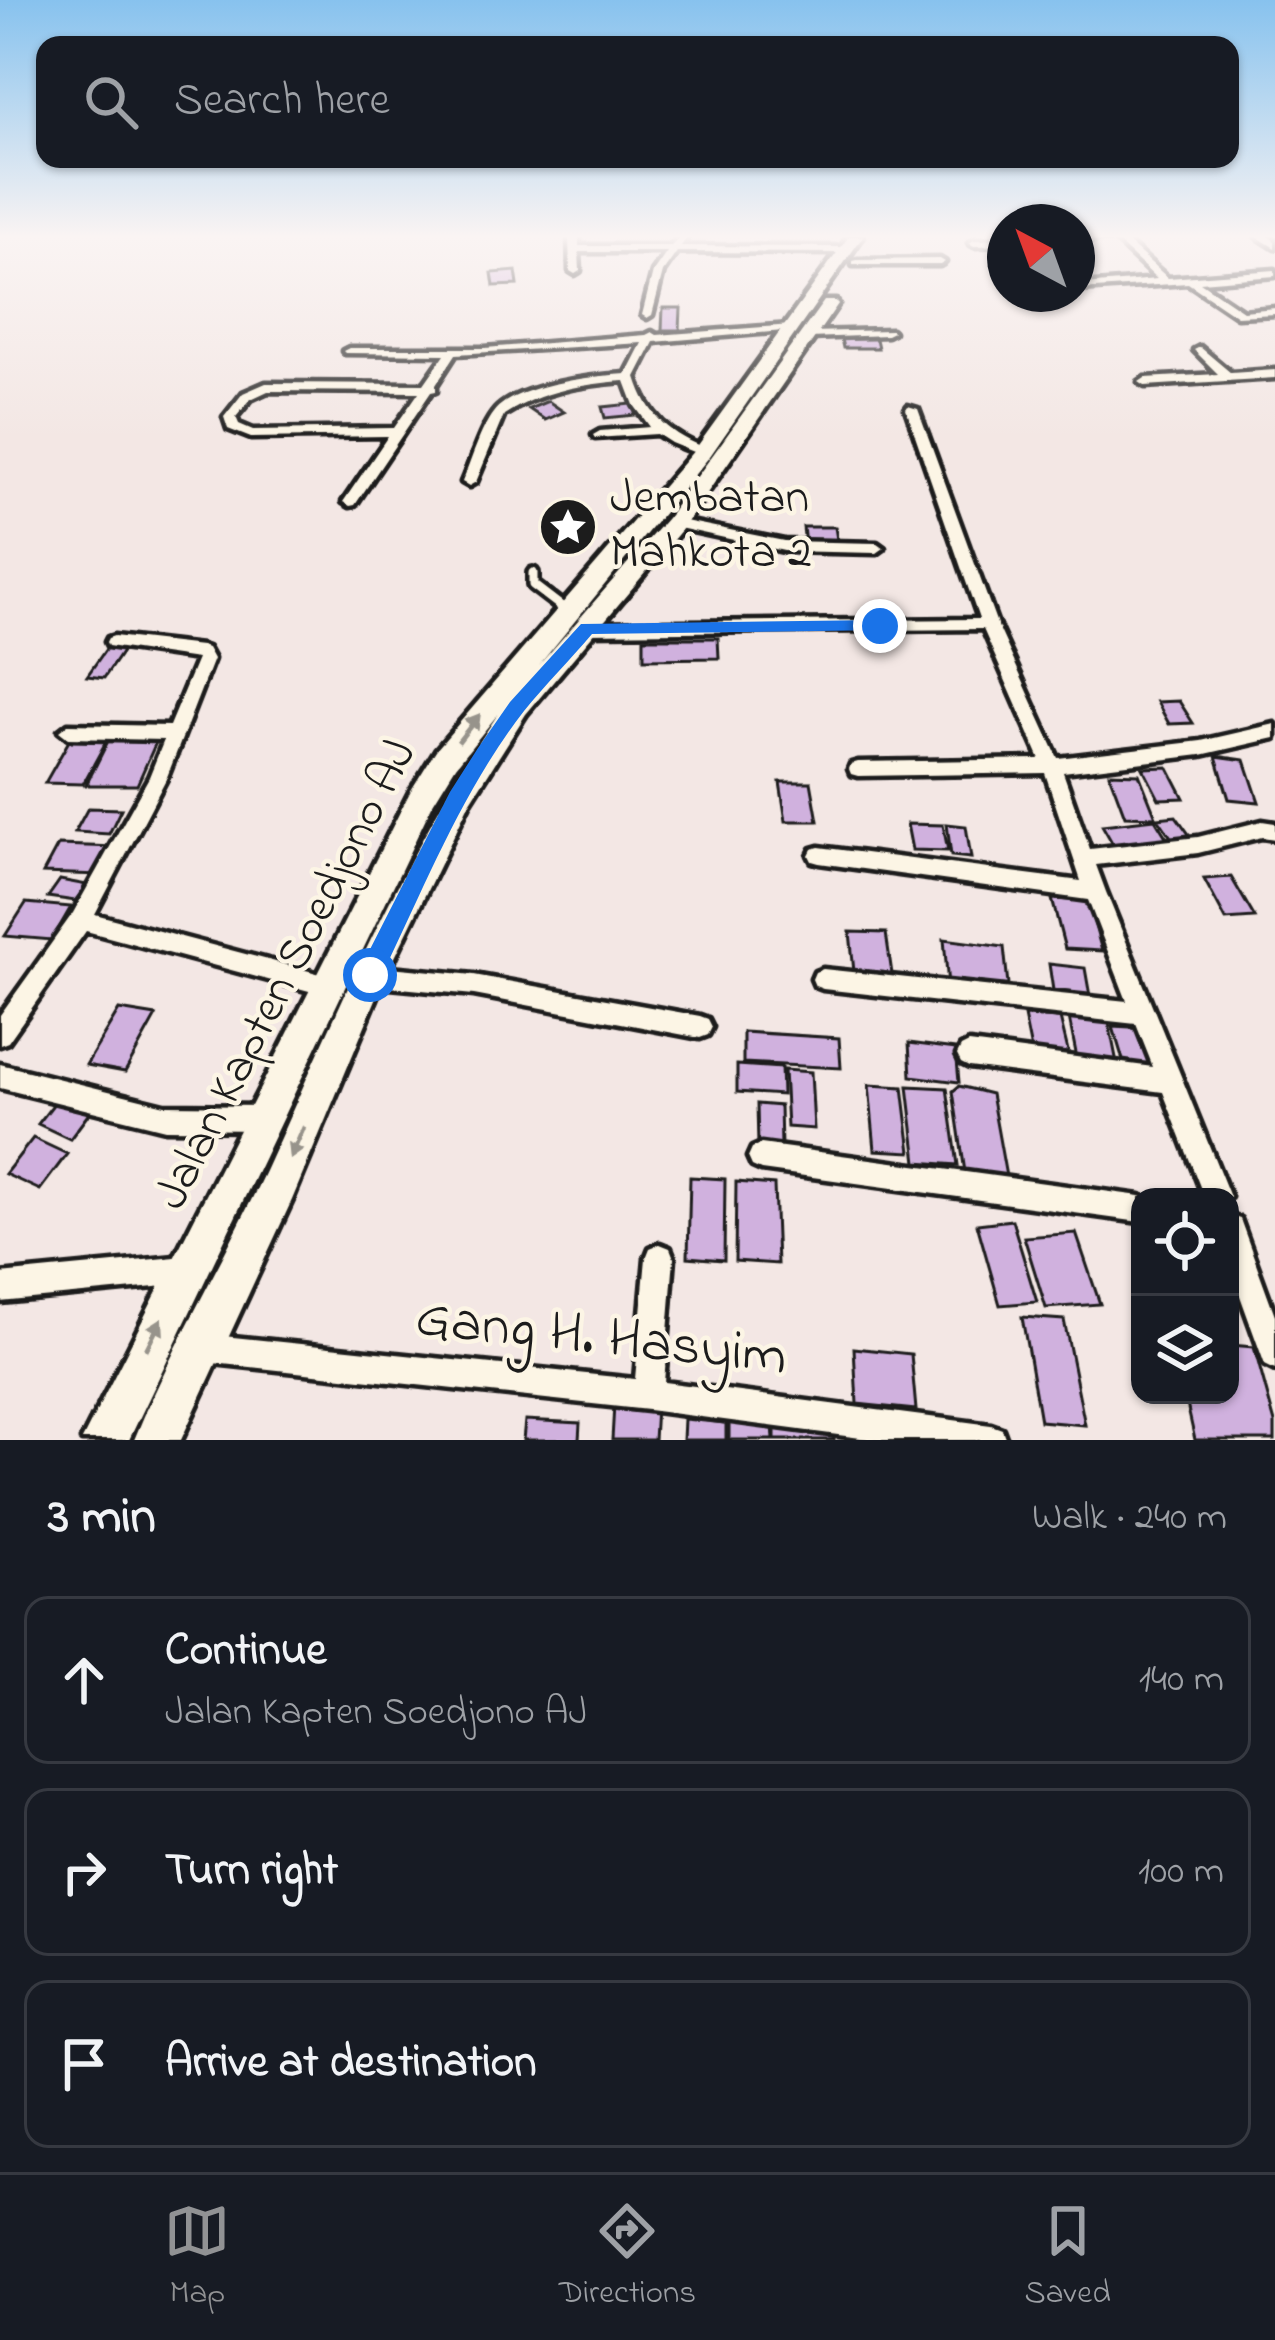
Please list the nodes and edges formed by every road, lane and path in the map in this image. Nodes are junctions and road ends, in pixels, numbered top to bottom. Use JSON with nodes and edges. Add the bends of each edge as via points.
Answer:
{"nodes":[{"id":1,"x":649,"y":303,"type":"edge"},
{"id":2,"x":817,"y":303,"type":"edge"},
{"id":3,"x":1224,"y":303,"type":"edge"},
{"id":4,"x":1275,"y":311,"type":"edge"},
{"id":5,"x":646,"y":315,"type":"dead end"},
{"id":6,"x":886,"y":332,"type":"dead end"},
{"id":7,"x":652,"y":335,"type":"junction"},
{"id":8,"x":796,"y":338,"type":"junction"},
{"id":9,"x":1200,"y":350,"type":"dead end"},
{"id":10,"x":349,"y":351,"type":"dead end"},
{"id":11,"x":453,"y":352,"type":"junction"},
{"id":12,"x":1275,"y":374,"type":"edge"},
{"id":13,"x":1228,"y":376,"type":"junction"},
{"id":14,"x":630,"y":377,"type":"junction"},
{"id":15,"x":1145,"y":382,"type":"dead end"},
{"id":16,"x":432,"y":388,"type":"junction"},
{"id":17,"x":912,"y":409,"type":"dead end"},
{"id":18,"x":656,"y":430,"type":"junction"},
{"id":19,"x":400,"y":432,"type":"junction"},
{"id":20,"x":600,"y":435,"type":"dead end"},
{"id":21,"x":703,"y":452,"type":"junction"},
{"id":22,"x":469,"y":482,"type":"dead end"},
{"id":23,"x":350,"y":502,"type":"dead end"},
{"id":24,"x":675,"y":523,"type":"junction"},
{"id":25,"x":877,"y":548,"type":"dead end"},
{"id":26,"x":533,"y":573,"type":"dead end"},
{"id":27,"x":577,"y":620,"type":"junction"},
{"id":28,"x":989,"y":624,"type":"junction"},
{"id":29,"x":114,"y":642,"type":"dead end"},
{"id":30,"x":1275,"y":730,"type":"edge"},
{"id":31,"x":68,"y":731,"type":"dead end"},
{"id":32,"x":176,"y":734,"type":"junction"},
{"id":33,"x":1052,"y":766,"type":"junction"},
{"id":34,"x":859,"y":769,"type":"dead end"},
{"id":35,"x":1275,"y":831,"type":"edge"},
{"id":36,"x":819,"y":854,"type":"dead end"},
{"id":37,"x":1083,"y":858,"type":"junction"},
{"id":38,"x":1095,"y":892,"type":"junction"},
{"id":39,"x":81,"y":920,"type":"junction"},
{"id":40,"x":370,"y":975,"type":"junction"},
{"id":41,"x":823,"y":979,"type":"dead end"},
{"id":42,"x":328,"y":986,"type":"junction"},
{"id":43,"x":1144,"y":1014,"type":"junction"},
{"id":44,"x":700,"y":1027,"type":"dead end"},
{"id":45,"x":0,"y":1034,"type":"edge"},
{"id":46,"x":969,"y":1055,"type":"dead end"},
{"id":47,"x":289,"y":1065,"type":"junction"},
{"id":48,"x":330,"y":1068,"type":"junction"},
{"id":49,"x":0,"y":1076,"type":"edge"},
{"id":50,"x":1171,"y":1081,"type":"junction"},
{"id":51,"x":263,"y":1118,"type":"junction"},
{"id":52,"x":760,"y":1157,"type":"dead end"},
{"id":53,"x":1213,"y":1188,"type":"edge"},
{"id":54,"x":1131,"y":1208,"type":"edge"},
{"id":55,"x":1239,"y":1254,"type":"edge"},
{"id":56,"x":660,"y":1258,"type":"dead end"},
{"id":57,"x":186,"y":1270,"type":"junction"},
{"id":58,"x":0,"y":1288,"type":"edge"},
{"id":59,"x":198,"y":1347,"type":"junction"},
{"id":60,"x":1275,"y":1355,"type":"edge"},
{"id":61,"x":649,"y":1395,"type":"junction"},
{"id":62,"x":105,"y":1440,"type":"edge"},
{"id":63,"x":157,"y":1440,"type":"edge"},
{"id":64,"x":992,"y":1440,"type":"edge"}],
"edges":[{"from":1,"to":5,"type":"street"},
{"from":2,"to":8,"type":"main road","name":"Jalan Kapten Soedjono AJ"},
{"from":3,"to":4,"type":"street","via":[[1240,314]]},
{"from":6,"to":8,"type":"street"},
{"from":7,"to":8,"type":"street"},
{"from":7,"to":11,"type":"street"},
{"from":7,"to":14,"type":"street"},
{"from":8,"to":21,"type":"main road","name":"Jalan Kapten Soedjono AJ"},
{"from":8,"to":24,"type":"main road","name":"Jalan Kapten Soedjono AJ"},
{"from":9,"to":13,"type":"street"},
{"from":10,"to":11,"type":"street"},
{"from":11,"to":16,"type":"street"},
{"from":12,"to":13,"type":"street"},
{"from":13,"to":15,"type":"street"},
{"from":14,"to":18,"type":"street"},
{"from":14,"to":22,"type":"street","via":[[570,385],[503,410]]},
{"from":16,"to":19,"type":"street"},
{"from":16,"to":19,"type":"street","via":[[266,387],[230,417],[251,434]]},
{"from":17,"to":28,"type":"street"},
{"from":18,"to":20,"type":"street"},
{"from":18,"to":21,"type":"street"},
{"from":19,"to":23,"type":"street"},
{"from":21,"to":27,"type":"main road","name":"Jalan Kapten Soedjono AJ"},
{"from":24,"to":25,"type":"street","via":[[784,546]]},
{"from":24,"to":27,"type":"main road","name":"Jalan Kapten Soedjono AJ"},
{"from":26,"to":27,"type":"lane","via":[[542,596]]},
{"from":27,"to":28,"type":"street"},
{"from":27,"to":40,"type":"main road","name":"Jalan Kapten Soedjono AJ","via":[[457,798]]},
{"from":42,"to":27,"type":"main road","name":"Jalan Kapten Soedjono AJ","one_way":true,"via":[[446,758]]},
{"from":28,"to":33,"type":"street"},
{"from":29,"to":32,"type":"street","via":[[204,655]]},
{"from":30,"to":33,"type":"street"},
{"from":31,"to":32,"type":"street"},
{"from":32,"to":39,"type":"street"},
{"from":33,"to":34,"type":"street"},
{"from":33,"to":37,"type":"street"},
{"from":35,"to":37,"type":"street"},
{"from":36,"to":38,"type":"street"},
{"from":37,"to":38,"type":"street"},
{"from":38,"to":43,"type":"street"},
{"from":39,"to":42,"type":"street"},
{"from":39,"to":45,"type":"street"},
{"from":40,"to":44,"type":"street","via":[[474,985]]},
{"from":40,"to":48,"type":"main road","name":"Jalan Kapten Soedjono AJ"},
{"from":41,"to":43,"type":"street"},
{"from":42,"to":47,"type":"main road","name":"Jalan Kapten Soedjono AJ"},
{"from":43,"to":50,"type":"street"},
{"from":46,"to":50,"type":"street"},
{"from":47,"to":48,"type":"main road"},
{"from":47,"to":51,"type":"main road","name":"Jalan Kapten Soedjono AJ"},
{"from":48,"to":59,"type":"main road","name":"Jalan Kapten Soedjono AJ","one_way":true},
{"from":49,"to":51,"type":"street","via":[[165,1117]]},
{"from":50,"to":53,"type":"street"},
{"from":51,"to":57,"type":"main road","name":"Jalan Kapten Soedjono AJ"},
{"from":52,"to":54,"type":"street"},
{"from":55,"to":60,"type":"street"},
{"from":56,"to":61,"type":"street"},
{"from":57,"to":58,"type":"street"},
{"from":62,"to":57,"type":"main road","name":"Jalan Kapten Soedjono AJ","one_way":true},
{"from":59,"to":61,"type":"street","name":"Gang H. Hasyim"},
{"from":59,"to":63,"type":"main road","name":"Jalan Kapten Soedjono AJ"},
{"from":61,"to":64,"type":"street","name":"Gang H. Hasyim"}]}
